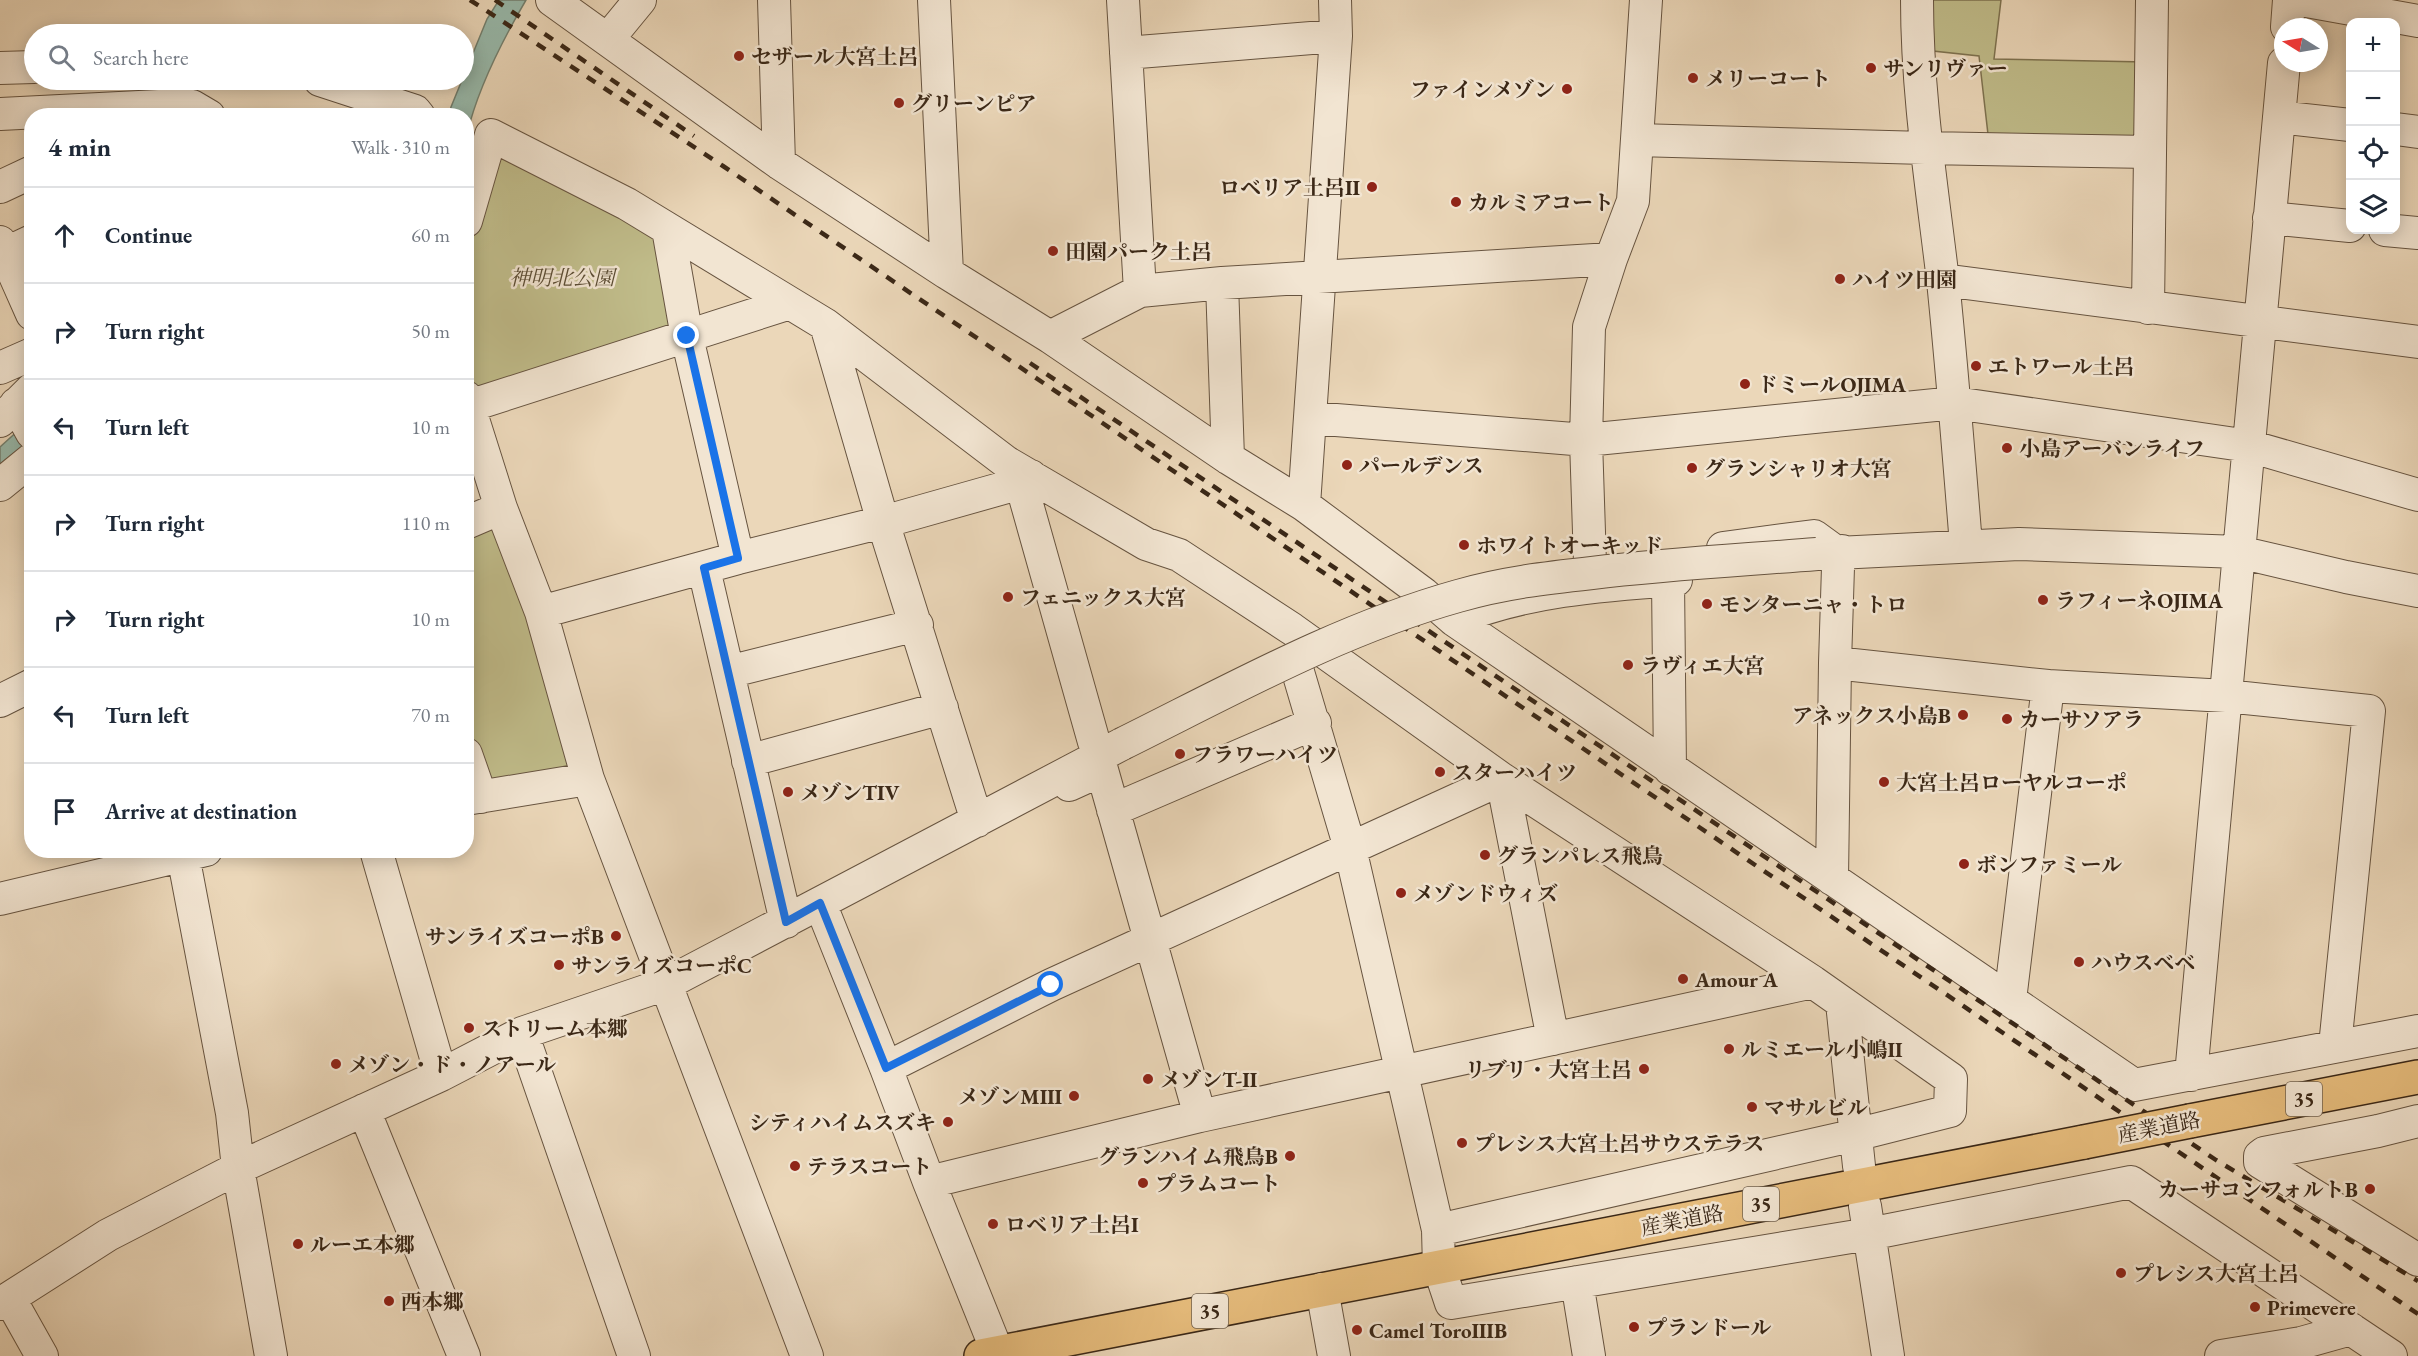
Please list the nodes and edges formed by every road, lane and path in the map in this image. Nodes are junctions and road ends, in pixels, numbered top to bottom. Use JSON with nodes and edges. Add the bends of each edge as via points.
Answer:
{"nodes":[{"id":1,"x":552,"y":0,"type":"edge"},
{"id":2,"x":640,"y":0,"type":"edge"},
{"id":3,"x":774,"y":0,"type":"edge"},
{"id":4,"x":934,"y":0,"type":"edge"},
{"id":5,"x":1123,"y":0,"type":"edge"},
{"id":6,"x":1335,"y":0,"type":"edge"},
{"id":7,"x":1646,"y":0,"type":"edge"},
{"id":8,"x":1917,"y":0,"type":"edge"},
{"id":9,"x":2152,"y":0,"type":"edge"},
{"id":10,"x":2289,"y":0,"type":"edge"},
{"id":11,"x":2301,"y":0,"type":"edge"},
{"id":12,"x":2288,"y":18,"type":"edge"},
{"id":13,"x":2418,"y":21,"type":"edge"},
{"id":14,"x":1336,"y":36,"type":"junction"},
{"id":15,"x":608,"y":39,"type":"junction"},
{"id":16,"x":1126,"y":53,"type":"junction"},
{"id":17,"x":24,"y":67,"type":"edge"},
{"id":18,"x":0,"y":68,"type":"edge"},
{"id":19,"x":2283,"y":72,"type":"edge"},
{"id":20,"x":351,"y":90,"type":"edge"},
{"id":21,"x":179,"y":108,"type":"edge"},
{"id":22,"x":195,"y":108,"type":"edge"},
{"id":23,"x":406,"y":108,"type":"edge"},
{"id":24,"x":0,"y":114,"type":"edge"},
{"id":25,"x":24,"y":114,"type":"edge"},
{"id":26,"x":2279,"y":117,"type":"junction"},
{"id":27,"x":2346,"y":124,"type":"edge"},
{"id":28,"x":2400,"y":130,"type":"edge"},
{"id":29,"x":2418,"y":132,"type":"edge"},
{"id":30,"x":1637,"y":140,"type":"junction"},
{"id":31,"x":1925,"y":148,"type":"junction"},
{"id":32,"x":2150,"y":152,"type":"junction"},
{"id":33,"x":779,"y":163,"type":"junction"},
{"id":34,"x":24,"y":176,"type":"edge"},
{"id":35,"x":0,"y":187,"type":"edge"},
{"id":36,"x":474,"y":193,"type":"edge"},
{"id":37,"x":2270,"y":218,"type":"junction"},
{"id":38,"x":2346,"y":226,"type":"edge"},
{"id":39,"x":668,"y":229,"type":"junction"},
{"id":40,"x":2400,"y":231,"type":"edge"},
{"id":41,"x":2418,"y":233,"type":"edge"},
{"id":42,"x":9,"y":248,"type":"edge"},
{"id":43,"x":1611,"y":260,"type":"junction"},
{"id":44,"x":947,"y":273,"type":"junction"},
{"id":45,"x":1320,"y":277,"type":"junction"},
{"id":46,"x":1942,"y":280,"type":"junction"},
{"id":47,"x":1222,"y":283,"type":"junction"},
{"id":48,"x":24,"y":291,"type":"edge"},
{"id":49,"x":1140,"y":291,"type":"junction"},
{"id":50,"x":790,"y":303,"type":"junction"},
{"id":51,"x":2148,"y":308,"type":"junction"},
{"id":52,"x":2260,"y":322,"type":"junction"},
{"id":53,"x":826,"y":325,"type":"junction"},
{"id":54,"x":687,"y":336,"type":"junction"},
{"id":55,"x":1050,"y":337,"type":"junction"},
{"id":56,"x":2418,"y":342,"type":"edge"},
{"id":57,"x":24,"y":358,"type":"edge"},
{"id":58,"x":0,"y":368,"type":"edge"},
{"id":59,"x":474,"y":399,"type":"edge"},
{"id":60,"x":1955,"y":404,"type":"junction"},
{"id":61,"x":1311,"y":418,"type":"junction"},
{"id":62,"x":474,"y":420,"type":"edge"},
{"id":63,"x":1586,"y":440,"type":"junction"},
{"id":64,"x":2248,"y":446,"type":"junction"},
{"id":65,"x":1228,"y":458,"type":"junction"},
{"id":66,"x":24,"y":465,"type":"edge"},
{"id":67,"x":1026,"y":480,"type":"junction"},
{"id":68,"x":0,"y":484,"type":"edge"},
{"id":69,"x":2418,"y":495,"type":"edge"},
{"id":70,"x":1305,"y":505,"type":"junction"},
{"id":71,"x":501,"y":508,"type":"junction"},
{"id":72,"x":474,"y":520,"type":"edge"},
{"id":73,"x":883,"y":522,"type":"junction"},
{"id":74,"x":1966,"y":545,"type":"junction"},
{"id":75,"x":2239,"y":552,"type":"junction"},
{"id":76,"x":1833,"y":556,"type":"junction"},
{"id":77,"x":738,"y":558,"type":"junction"},
{"id":78,"x":1590,"y":563,"type":"junction"},
{"id":79,"x":704,"y":568,"type":"junction"},
{"id":80,"x":1668,"y":580,"type":"junction"},
{"id":81,"x":2418,"y":591,"type":"edge"},
{"id":82,"x":1424,"y":594,"type":"junction"},
{"id":83,"x":540,"y":612,"type":"junction"},
{"id":84,"x":1454,"y":620,"type":"junction"},
{"id":85,"x":917,"y":625,"type":"junction"},
{"id":86,"x":1304,"y":637,"type":"junction"},
{"id":87,"x":1835,"y":663,"type":"junction"},
{"id":88,"x":728,"y":672,"type":"junction"},
{"id":89,"x":1298,"y":672,"type":"dead end"},
{"id":90,"x":2048,"y":686,"type":"junction"},
{"id":91,"x":24,"y":689,"type":"edge"},
{"id":92,"x":2226,"y":696,"type":"junction"},
{"id":93,"x":0,"y":701,"type":"edge"},
{"id":94,"x":942,"y":708,"type":"junction"},
{"id":95,"x":1315,"y":723,"type":"junction"},
{"id":96,"x":1108,"y":743,"type":"junction"},
{"id":97,"x":748,"y":761,"type":"junction"},
{"id":98,"x":1670,"y":769,"type":"junction"},
{"id":99,"x":588,"y":779,"type":"junction"},
{"id":100,"x":1502,"y":779,"type":"junction"},
{"id":101,"x":1024,"y":796,"type":"junction"},
{"id":102,"x":474,"y":798,"type":"edge"},
{"id":103,"x":1113,"y":810,"type":"junction"},
{"id":104,"x":977,"y":821,"type":"junction"},
{"id":105,"x":1350,"y":848,"type":"junction"},
{"id":106,"x":166,"y":858,"type":"edge"},
{"id":107,"x":191,"y":858,"type":"edge"},
{"id":108,"x":378,"y":858,"type":"edge"},
{"id":109,"x":1832,"y":879,"type":"junction"},
{"id":110,"x":0,"y":899,"type":"edge"},
{"id":111,"x":820,"y":903,"type":"junction"},
{"id":112,"x":786,"y":922,"type":"junction"},
{"id":113,"x":1149,"y":940,"type":"junction"},
{"id":114,"x":1813,"y":982,"type":"junction"},
{"id":115,"x":666,"y":984,"type":"junction"},
{"id":116,"x":2010,"y":1000,"type":"junction"},
{"id":117,"x":1842,"y":1003,"type":"junction"},
{"id":118,"x":2418,"y":1031,"type":"edge"},
{"id":119,"x":522,"y":1033,"type":"junction"},
{"id":120,"x":1553,"y":1039,"type":"junction"},
{"id":121,"x":2335,"y":1046,"type":"junction"},
{"id":122,"x":886,"y":1068,"type":"junction"},
{"id":123,"x":1402,"y":1073,"type":"junction"},
{"id":124,"x":441,"y":1075,"type":"junction"},
{"id":125,"x":2191,"y":1075,"type":"junction"},
{"id":126,"x":2418,"y":1077,"type":"edge"},
{"id":127,"x":364,"y":1110,"type":"junction"},
{"id":128,"x":1200,"y":1116,"type":"junction"},
{"id":129,"x":2418,"y":1121,"type":"edge"},
{"id":130,"x":1857,"y":1150,"type":"junction"},
{"id":131,"x":238,"y":1168,"type":"junction"},
{"id":132,"x":929,"y":1182,"type":"junction"},
{"id":133,"x":1867,"y":1220,"type":"junction"},
{"id":134,"x":1438,"y":1230,"type":"junction"},
{"id":135,"x":2418,"y":1260,"type":"edge"},
{"id":136,"x":1439,"y":1267,"type":"junction"},
{"id":137,"x":1577,"y":1282,"type":"junction"},
{"id":138,"x":1322,"y":1289,"type":"junction"},
{"id":139,"x":5,"y":1302,"type":"edge"},
{"id":140,"x":2351,"y":1329,"type":"junction"},
{"id":141,"x":2302,"y":1349,"type":"edge"},
{"id":142,"x":993,"y":1355,"type":"edge"},
{"id":143,"x":42,"y":1356,"type":"edge"},
{"id":144,"x":270,"y":1356,"type":"edge"},
{"id":145,"x":464,"y":1356,"type":"edge"},
{"id":146,"x":634,"y":1356,"type":"edge"},
{"id":147,"x":807,"y":1356,"type":"edge"},
{"id":148,"x":1334,"y":1356,"type":"edge"},
{"id":149,"x":1589,"y":1356,"type":"edge"},
{"id":150,"x":1888,"y":1356,"type":"edge"},
{"id":151,"x":2221,"y":1356,"type":"edge"},
{"id":152,"x":2391,"y":1356,"type":"edge"}],
"edges":[{"from":1,"to":15,"type":"street"},
{"from":2,"to":15,"type":"street"},
{"from":3,"to":33,"type":"street"},
{"from":4,"to":44,"type":"street"},
{"from":5,"to":16,"type":"street"},
{"from":6,"to":14,"type":"street"},
{"from":7,"to":30,"type":"street"},
{"from":8,"to":31,"type":"street"},
{"from":9,"to":32,"type":"street"},
{"from":10,"to":12,"type":"street"},
{"from":11,"to":13,"type":"street"},
{"from":14,"to":16,"type":"street"},
{"from":14,"to":45,"type":"street"},
{"from":15,"to":33,"type":"street"},
{"from":16,"to":49,"type":"street"},
{"from":17,"to":18,"type":"street"},
{"from":19,"to":26,"type":"street"},
{"from":20,"to":23,"type":"street"},
{"from":21,"to":22,"type":"street"},
{"from":24,"to":25,"type":"street"},
{"from":26,"to":27,"type":"street"},
{"from":26,"to":37,"type":"street"},
{"from":28,"to":29,"type":"street"},
{"from":30,"to":31,"type":"street"},
{"from":30,"to":43,"type":"street","via":[[1633,201]]},
{"from":31,"to":32,"type":"street"},
{"from":31,"to":46,"type":"street"},
{"from":32,"to":51,"type":"street"},
{"from":33,"to":44,"type":"street"},
{"from":34,"to":35,"type":"street"},
{"from":36,"to":39,"type":"street","via":[[491,135]]},
{"from":37,"to":38,"type":"street"},
{"from":37,"to":52,"type":"street"},
{"from":39,"to":50,"type":"street"},
{"from":39,"to":54,"type":"street"},
{"from":40,"to":41,"type":"street"},
{"from":42,"to":48,"type":"street"},
{"from":43,"to":45,"type":"street"},
{"from":43,"to":63,"type":"street","via":[[1589,327]]},
{"from":44,"to":55,"type":"street"},
{"from":45,"to":47,"type":"street"},
{"from":45,"to":61,"type":"street"},
{"from":46,"to":51,"type":"street"},
{"from":46,"to":60,"type":"street"},
{"from":47,"to":49,"type":"street"},
{"from":47,"to":65,"type":"street"},
{"from":49,"to":55,"type":"street"},
{"from":50,"to":53,"type":"street"},
{"from":50,"to":54,"type":"street"},
{"from":51,"to":52,"type":"street"},
{"from":52,"to":56,"type":"street"},
{"from":52,"to":64,"type":"street"},
{"from":53,"to":67,"type":"street"},
{"from":53,"to":73,"type":"street"},
{"from":54,"to":59,"type":"street"},
{"from":54,"to":77,"type":"street"},
{"from":55,"to":65,"type":"street"},
{"from":57,"to":58,"type":"street"},
{"from":60,"to":63,"type":"street"},
{"from":60,"to":64,"type":"street"},
{"from":60,"to":74,"type":"street"},
{"from":61,"to":63,"type":"street"},
{"from":61,"to":70,"type":"street"},
{"from":62,"to":71,"type":"street"},
{"from":63,"to":78,"type":"street"},
{"from":64,"to":69,"type":"street"},
{"from":64,"to":75,"type":"street"},
{"from":65,"to":70,"type":"street"},
{"from":66,"to":68,"type":"street"},
{"from":67,"to":73,"type":"street"},
{"from":67,"to":86,"type":"street","via":[[1146,544],[1179,555]]},
{"from":67,"to":96,"type":"street"},
{"from":70,"to":82,"type":"street"},
{"from":71,"to":72,"type":"street"},
{"from":71,"to":83,"type":"street"},
{"from":73,"to":77,"type":"street"},
{"from":73,"to":85,"type":"street"},
{"from":74,"to":75,"type":"street"},
{"from":74,"to":76,"type":"street"},
{"from":75,"to":81,"type":"street"},
{"from":75,"to":92,"type":"street"},
{"from":76,"to":78,"type":"street","via":[[1814,536]]},
{"from":76,"to":80,"type":"street"},
{"from":76,"to":87,"type":"street"},
{"from":76,"to":96,"type":"street","bridge":true,"via":[[1620,570],[1521,581],[1458,596],[1381,621]]},
{"from":77,"to":79,"type":"street"},
{"from":78,"to":82,"type":"street","via":[[1497,572]]},
{"from":79,"to":83,"type":"street"},
{"from":79,"to":88,"type":"street"},
{"from":80,"to":84,"type":"street","via":[[1516,599]]},
{"from":80,"to":98,"type":"street"},
{"from":82,"to":84,"type":"street"},
{"from":83,"to":99,"type":"street"},
{"from":84,"to":98,"type":"street"},
{"from":85,"to":88,"type":"street"},
{"from":85,"to":94,"type":"street"},
{"from":86,"to":96,"type":"street"},
{"from":86,"to":100,"type":"street"},
{"from":87,"to":90,"type":"street"},
{"from":87,"to":109,"type":"street"},
{"from":88,"to":97,"type":"street"},
{"from":89,"to":95,"type":"street"},
{"from":90,"to":92,"type":"street"},
{"from":90,"to":116,"type":"street"},
{"from":91,"to":93,"type":"street"},
{"from":92,"to":121,"type":"street","via":[[2369,711]]},
{"from":92,"to":125,"type":"street"},
{"from":94,"to":97,"type":"street"},
{"from":94,"to":104,"type":"street"},
{"from":95,"to":103,"type":"street"},
{"from":95,"to":105,"type":"street"},
{"from":96,"to":101,"type":"street"},
{"from":97,"to":112,"type":"street"},
{"from":98,"to":109,"type":"street"},
{"from":99,"to":102,"type":"street"},
{"from":99,"to":115,"type":"street"},
{"from":100,"to":105,"type":"street"},
{"from":100,"to":114,"type":"street"},
{"from":100,"to":120,"type":"street"},
{"from":101,"to":103,"type":"street","via":[[1051,793],[1102,770]]},
{"from":101,"to":104,"type":"street"},
{"from":103,"to":113,"type":"street"},
{"from":104,"to":111,"type":"street"},
{"from":105,"to":113,"type":"street"},
{"from":105,"to":123,"type":"street"},
{"from":106,"to":110,"type":"street"},
{"from":107,"to":131,"type":"street"},
{"from":108,"to":124,"type":"street"},
{"from":109,"to":116,"type":"street"},
{"from":111,"to":112,"type":"street"},
{"from":111,"to":122,"type":"street"},
{"from":112,"to":115,"type":"street"},
{"from":113,"to":122,"type":"street"},
{"from":113,"to":128,"type":"street"},
{"from":114,"to":117,"type":"street"},
{"from":114,"to":120,"type":"street"},
{"from":115,"to":119,"type":"street"},
{"from":115,"to":147,"type":"street"},
{"from":116,"to":125,"type":"street","via":[[2134,1085]]},
{"from":117,"to":130,"type":"street"},
{"from":117,"to":130,"type":"street","via":[[1951,1079],[1950,1111]]},
{"from":118,"to":121,"type":"street"},
{"from":119,"to":124,"type":"street"},
{"from":119,"to":146,"type":"street"},
{"from":120,"to":123,"type":"street"},
{"from":121,"to":125,"type":"street"},
{"from":122,"to":132,"type":"street"},
{"from":123,"to":128,"type":"street"},
{"from":123,"to":134,"type":"street"},
{"from":124,"to":127,"type":"street"},
{"from":126,"to":136,"type":"main road","name":"産業道路","number":"35","bridge":true},
{"from":127,"to":131,"type":"street"},
{"from":127,"to":145,"type":"street"},
{"from":128,"to":132,"type":"street"},
{"from":129,"to":135,"type":"street","via":[[2260,1156],[2260,1162]]},
{"from":130,"to":134,"type":"street"},
{"from":131,"to":139,"type":"street","via":[[108,1235]]},
{"from":131,"to":144,"type":"street"},
{"from":132,"to":142,"type":"street"},
{"from":133,"to":137,"type":"street"},
{"from":133,"to":140,"type":"street","via":[[2131,1182]]},
{"from":133,"to":150,"type":"street"},
{"from":134,"to":136,"type":"street"},
{"from":136,"to":137,"type":"street","via":[[1451,1303]]},
{"from":136,"to":138,"type":"main road","name":"産業道路","number":"35"},
{"from":137,"to":149,"type":"street"},
{"from":138,"to":142,"type":"main road","name":"産業道路","number":"35"},
{"from":138,"to":148,"type":"street"},
{"from":139,"to":143,"type":"street"},
{"from":140,"to":141,"type":"street"},
{"from":140,"to":152,"type":"street"},
{"from":141,"to":151,"type":"street"}]}
